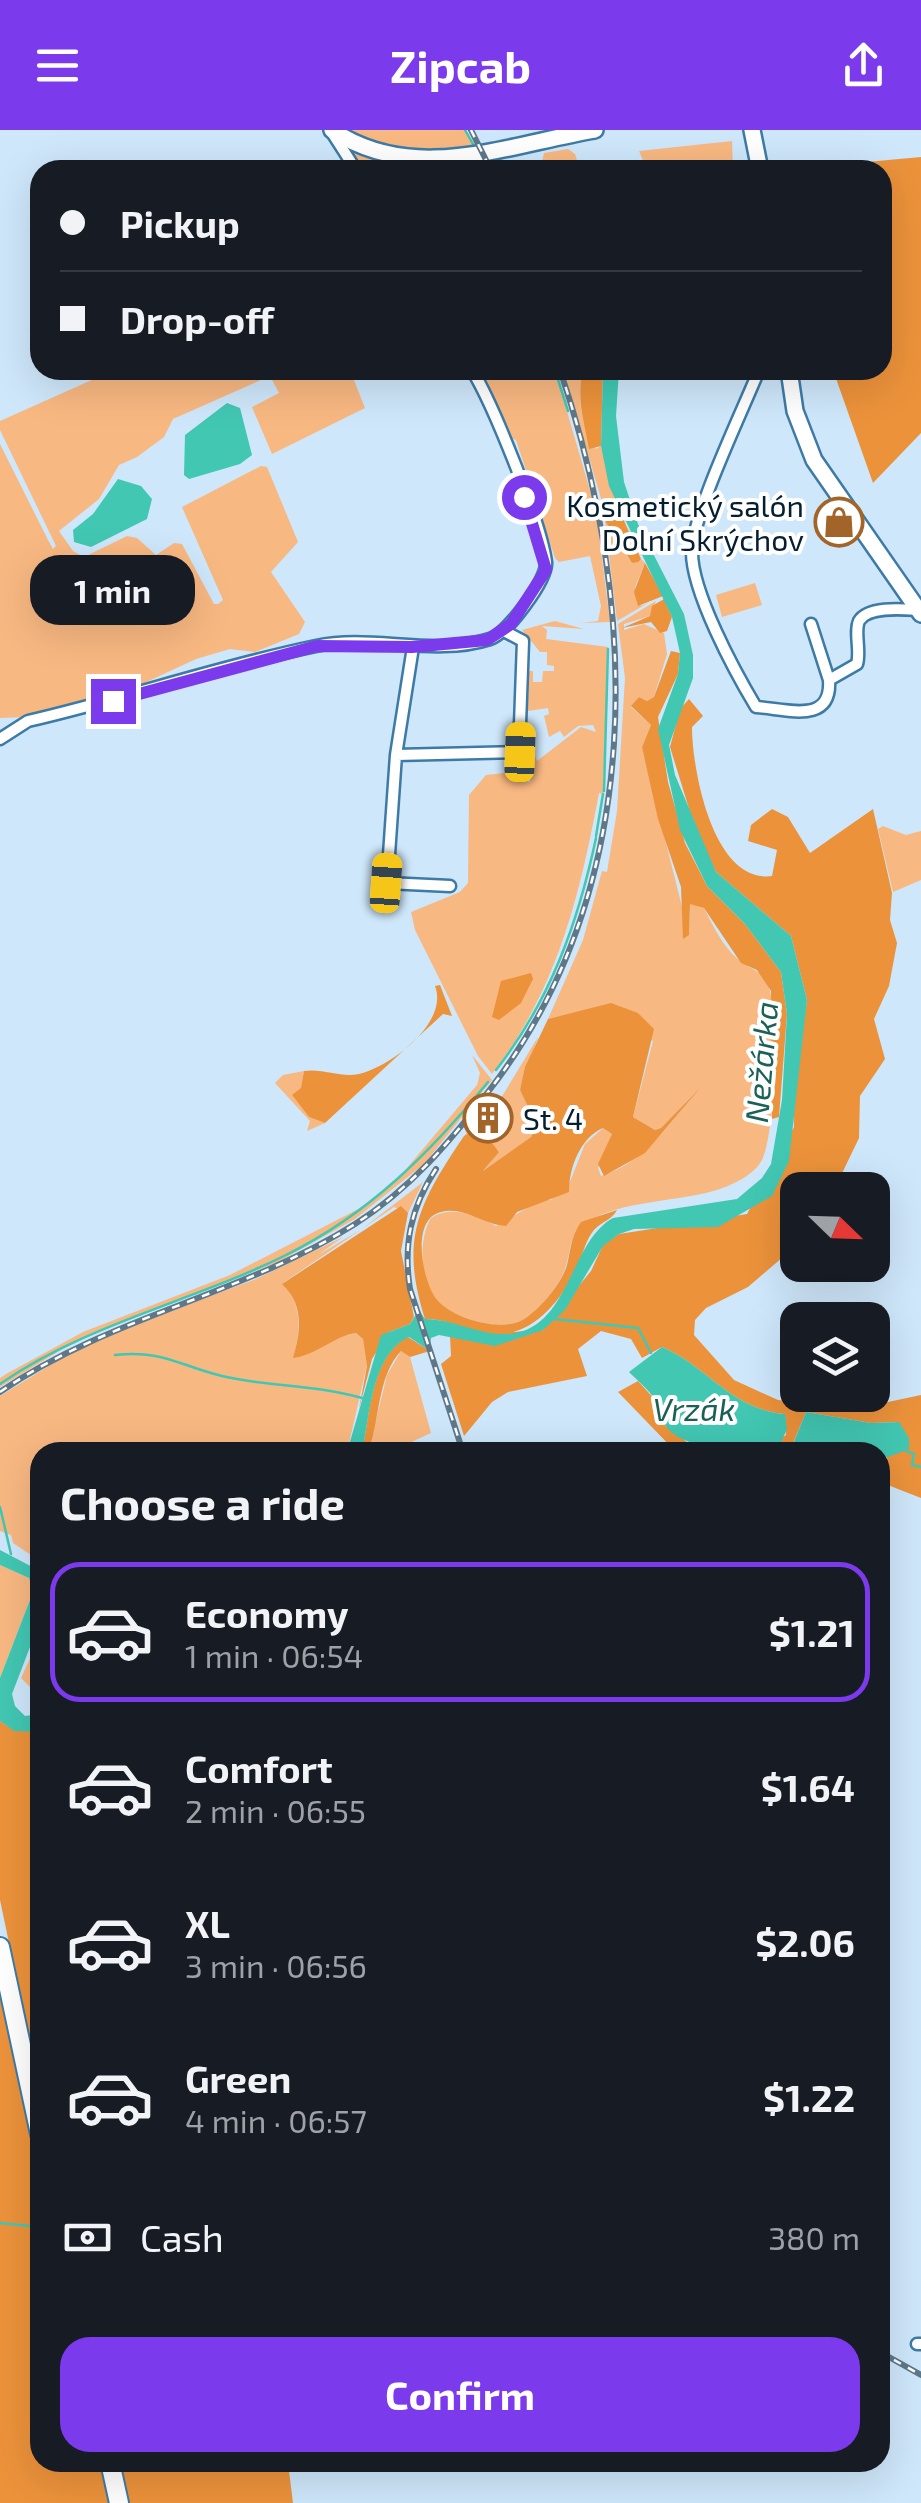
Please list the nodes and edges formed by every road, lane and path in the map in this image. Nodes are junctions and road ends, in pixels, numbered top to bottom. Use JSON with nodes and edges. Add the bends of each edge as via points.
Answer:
{"nodes":[{"id":1,"x":331,"y":130,"type":"edge"},
{"id":2,"x":595,"y":130,"type":"edge"},
{"id":3,"x":752,"y":130,"type":"edge"},
{"id":4,"x":350,"y":160,"type":"edge"},
{"id":5,"x":421,"y":160,"type":"edge"},
{"id":6,"x":467,"y":160,"type":"edge"},
{"id":7,"x":758,"y":160,"type":"edge"},
{"id":8,"x":476,"y":380,"type":"edge"},
{"id":9,"x":755,"y":380,"type":"edge"},
{"id":10,"x":790,"y":380,"type":"edge"},
{"id":11,"x":900,"y":586,"type":"junction"},
{"id":12,"x":896,"y":608,"type":"junction"},
{"id":13,"x":919,"y":612,"type":"edge"},
{"id":14,"x":811,"y":624,"type":"dead end"},
{"id":15,"x":504,"y":632,"type":"junction"},
{"id":16,"x":412,"y":647,"type":"junction"},
{"id":17,"x":829,"y":680,"type":"junction"},
{"id":18,"x":0,"y":739,"type":"edge"},
{"id":19,"x":396,"y":755,"type":"junction"},
{"id":20,"x":450,"y":886,"type":"dead end"},
{"id":21,"x":0,"y":1947,"type":"edge"},
{"id":22,"x":30,"y":2087,"type":"edge"},
{"id":23,"x":112,"y":2472,"type":"edge"},
{"id":24,"x":119,"y":2503,"type":"edge"}],
"edges":[{"from":1,"to":4,"type":"street"},
{"from":1,"to":5,"type":"street","via":[[380,154]]},
{"from":2,"to":6,"type":"street"},
{"from":3,"to":7,"type":"street"},
{"from":8,"to":15,"type":"street","via":[[546,561],[542,580]]},
{"from":9,"to":17,"type":"street","via":[[696,531],[694,566],[730,663],[756,706],[814,711],[830,697]]},
{"from":10,"to":11,"type":"street","via":[[814,460]]},
{"from":11,"to":12,"type":"street"},
{"from":11,"to":13,"type":"street"},
{"from":12,"to":13,"type":"street"},
{"from":12,"to":17,"type":"street","via":[[862,618],[857,664]]},
{"from":14,"to":17,"type":"street"},
{"from":15,"to":16,"type":"street","via":[[487,640]]},
{"from":15,"to":19,"type":"street","via":[[523,641],[520,752]]},
{"from":16,"to":18,"type":"street","via":[[317,646],[28,721]]},
{"from":16,"to":19,"type":"street"},
{"from":19,"to":20,"type":"street","via":[[386,883]]},
{"from":21,"to":22,"type":"main road"},
{"from":23,"to":24,"type":"main road"}]}
